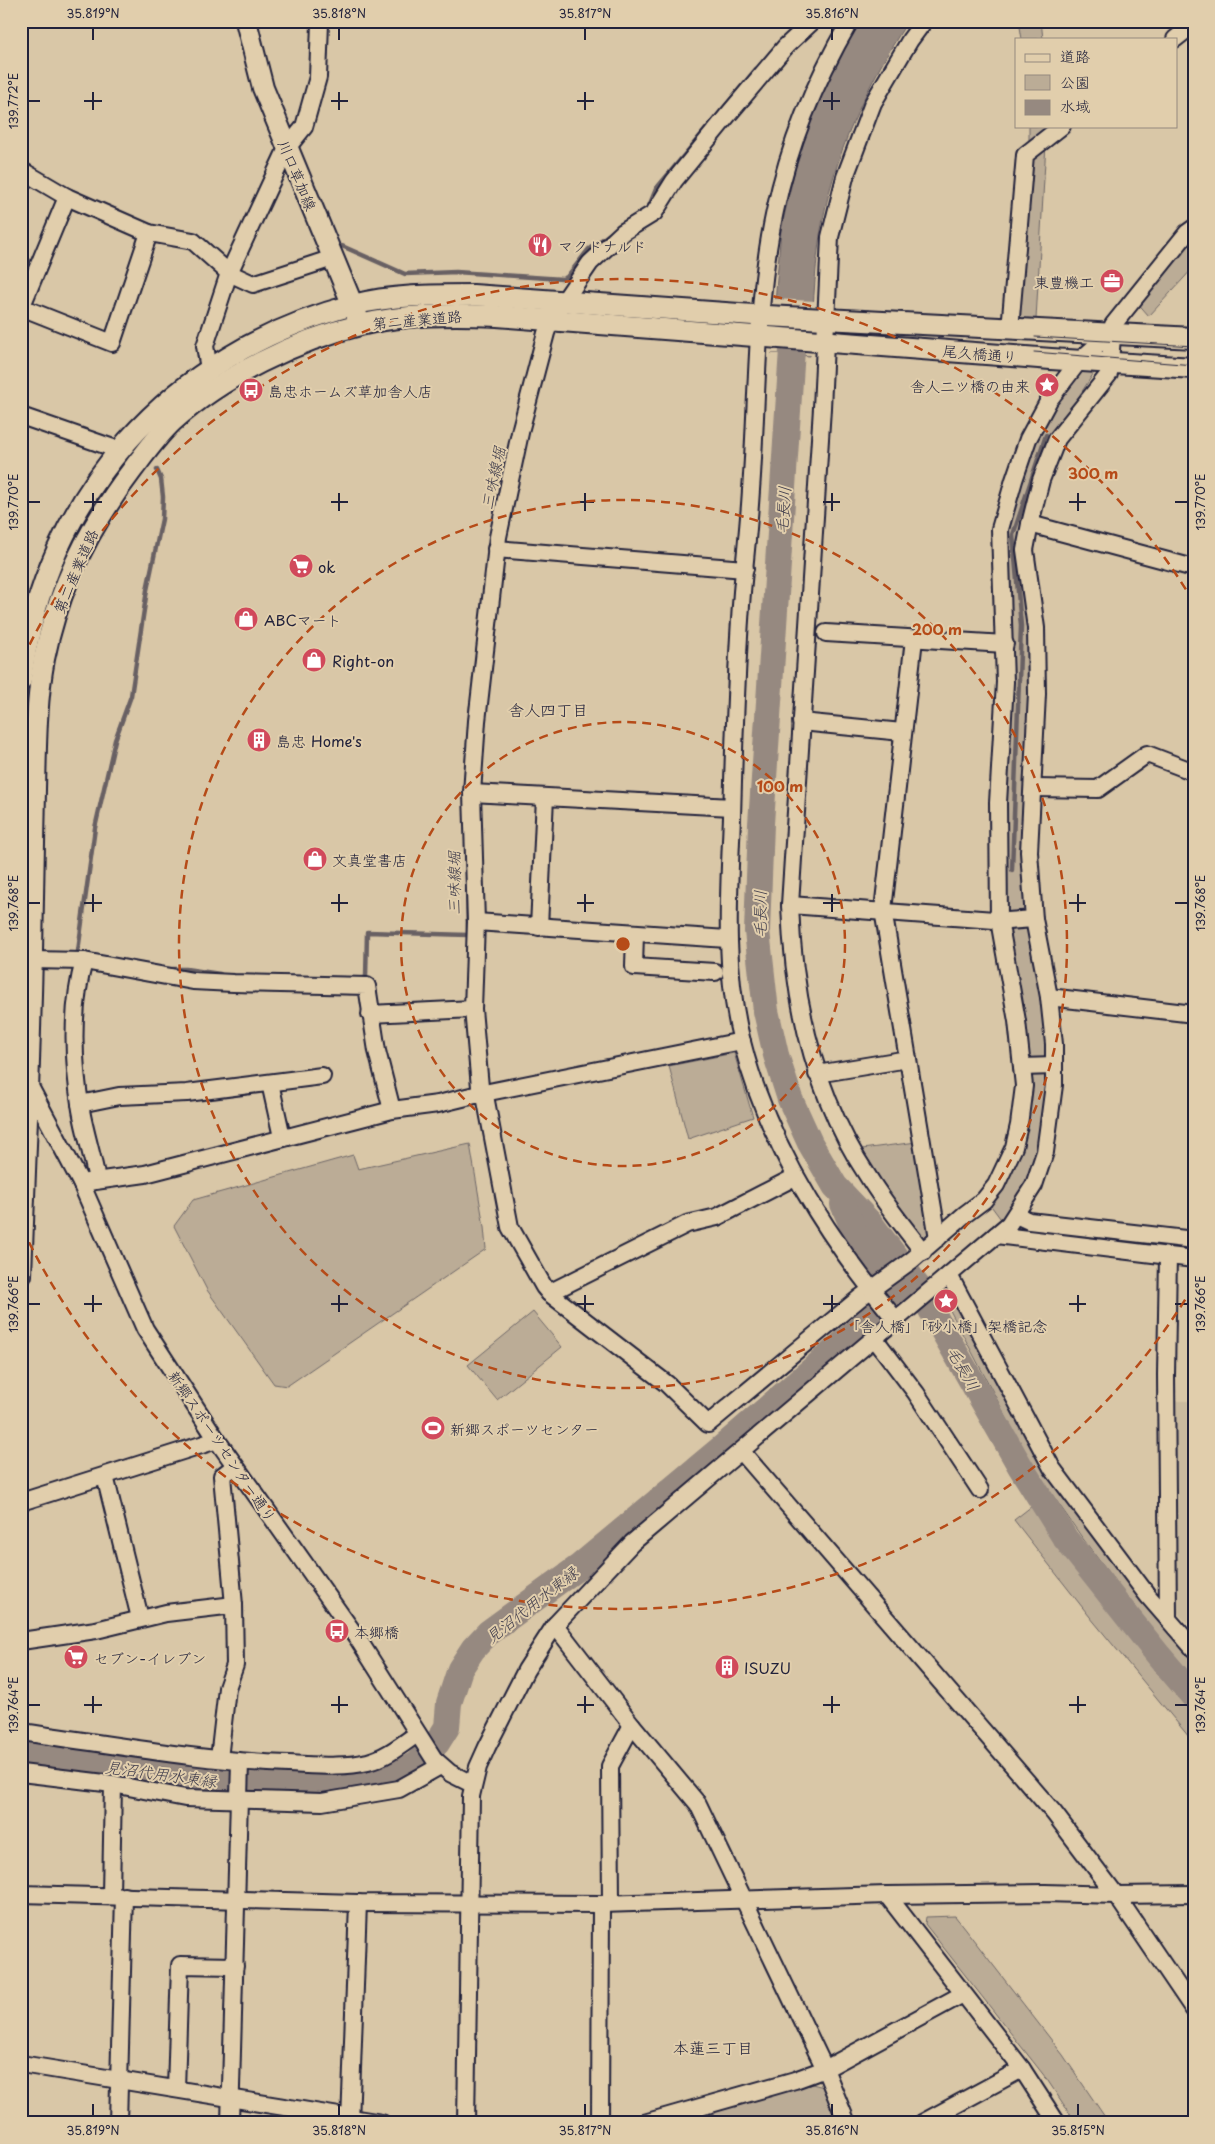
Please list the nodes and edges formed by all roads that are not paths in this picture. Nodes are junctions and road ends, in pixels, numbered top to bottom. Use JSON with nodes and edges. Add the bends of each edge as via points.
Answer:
{"nodes":[{"id":1,"x":246,"y":21,"type":"edge"},
{"id":2,"x":318,"y":21,"type":"edge"},
{"id":3,"x":813,"y":21,"type":"edge"},
{"id":4,"x":850,"y":21,"type":"edge"},
{"id":5,"x":924,"y":21,"type":"edge"},
{"id":6,"x":1190,"y":27,"type":"edge"},
{"id":7,"x":1176,"y":38,"type":"edge"},
{"id":8,"x":1059,"y":128,"type":"edge"},
{"id":9,"x":287,"y":148,"type":"junction"},
{"id":10,"x":21,"y":170,"type":"edge"},
{"id":11,"x":67,"y":197,"type":"junction"},
{"id":12,"x":1194,"y":228,"type":"edge"},
{"id":13,"x":149,"y":233,"type":"junction"},
{"id":14,"x":333,"y":258,"type":"junction"},
{"id":15,"x":229,"y":273,"type":"junction"},
{"id":16,"x":565,"y":301,"type":"junction"},
{"id":17,"x":353,"y":305,"type":"junction"},
{"id":18,"x":21,"y":307,"type":"edge"},
{"id":19,"x":764,"y":316,"type":"junction"},
{"id":20,"x":824,"y":319,"type":"junction"},
{"id":21,"x":551,"y":320,"type":"junction"},
{"id":22,"x":361,"y":324,"type":"junction"},
{"id":23,"x":1010,"y":329,"type":"junction"},
{"id":24,"x":1111,"y":334,"type":"junction"},
{"id":25,"x":762,"y":336,"type":"junction"},
{"id":26,"x":1194,"y":338,"type":"edge"},
{"id":27,"x":822,"y":340,"type":"junction"},
{"id":28,"x":1079,"y":361,"type":"junction"},
{"id":29,"x":1111,"y":363,"type":"junction"},
{"id":30,"x":1194,"y":368,"type":"edge"},
{"id":31,"x":209,"y":369,"type":"junction"},
{"id":32,"x":21,"y":416,"type":"edge"},
{"id":33,"x":119,"y":450,"type":"junction"},
{"id":34,"x":1030,"y":524,"type":"junction"},
{"id":35,"x":496,"y":549,"type":"junction"},
{"id":36,"x":1194,"y":568,"type":"edge"},
{"id":37,"x":745,"y":569,"type":"junction"},
{"id":38,"x":826,"y":633,"type":"dead end"},
{"id":39,"x":914,"y":639,"type":"junction"},
{"id":40,"x":1004,"y":644,"type":"junction"},
{"id":41,"x":21,"y":680,"type":"edge"},
{"id":42,"x":800,"y":722,"type":"junction"},
{"id":43,"x":902,"y":732,"type":"junction"},
{"id":44,"x":1194,"y":772,"type":"edge"},
{"id":45,"x":1034,"y":788,"type":"junction"},
{"id":46,"x":472,"y":793,"type":"junction"},
{"id":47,"x":545,"y":797,"type":"junction"},
{"id":48,"x":732,"y":806,"type":"junction"},
{"id":49,"x":790,"y":905,"type":"junction"},
{"id":50,"x":884,"y":910,"type":"junction"},
{"id":51,"x":1034,"y":919,"type":"junction"},
{"id":52,"x":999,"y":920,"type":"junction"},
{"id":53,"x":476,"y":922,"type":"junction"},
{"id":54,"x":539,"y":927,"type":"junction"},
{"id":55,"x":635,"y":933,"type":"junction"},
{"id":56,"x":727,"y":939,"type":"junction"},
{"id":57,"x":32,"y":960,"type":"junction"},
{"id":58,"x":84,"y":962,"type":"junction"},
{"id":59,"x":715,"y":972,"type":"dead end"},
{"id":60,"x":1049,"y":997,"type":"junction"},
{"id":61,"x":474,"y":1009,"type":"junction"},
{"id":62,"x":370,"y":1014,"type":"junction"},
{"id":63,"x":1194,"y":1014,"type":"edge"},
{"id":64,"x":742,"y":1041,"type":"junction"},
{"id":65,"x":908,"y":1059,"type":"junction"},
{"id":66,"x":1054,"y":1066,"type":"junction"},
{"id":67,"x":1022,"y":1067,"type":"junction"},
{"id":68,"x":817,"y":1074,"type":"junction"},
{"id":69,"x":322,"y":1076,"type":"dead end"},
{"id":70,"x":25,"y":1079,"type":"edge"},
{"id":71,"x":270,"y":1083,"type":"junction"},
{"id":72,"x":478,"y":1095,"type":"junction"},
{"id":73,"x":80,"y":1104,"type":"junction"},
{"id":74,"x":392,"y":1110,"type":"junction"},
{"id":75,"x":282,"y":1138,"type":"junction"},
{"id":76,"x":795,"y":1177,"type":"junction"},
{"id":77,"x":97,"y":1180,"type":"junction"},
{"id":78,"x":81,"y":1183,"type":"junction"},
{"id":79,"x":1016,"y":1216,"type":"junction"},
{"id":80,"x":996,"y":1235,"type":"junction"},
{"id":81,"x":938,"y":1238,"type":"junction"},
{"id":82,"x":1194,"y":1240,"type":"edge"},
{"id":83,"x":918,"y":1256,"type":"junction"},
{"id":84,"x":1168,"y":1256,"type":"junction"},
{"id":85,"x":1194,"y":1259,"type":"edge"},
{"id":86,"x":21,"y":1275,"type":"edge"},
{"id":87,"x":949,"y":1275,"type":"junction"},
{"id":88,"x":876,"y":1291,"type":"junction"},
{"id":89,"x":550,"y":1293,"type":"junction"},
{"id":90,"x":894,"y":1318,"type":"junction"},
{"id":91,"x":875,"y":1339,"type":"junction"},
{"id":92,"x":217,"y":1440,"type":"junction"},
{"id":93,"x":745,"y":1456,"type":"junction"},
{"id":94,"x":235,"y":1466,"type":"junction"},
{"id":95,"x":105,"y":1476,"type":"junction"},
{"id":96,"x":980,"y":1490,"type":"dead end"},
{"id":97,"x":21,"y":1502,"type":"edge"},
{"id":98,"x":234,"y":1605,"type":"junction"},
{"id":99,"x":140,"y":1618,"type":"junction"},
{"id":100,"x":1168,"y":1618,"type":"junction"},
{"id":101,"x":555,"y":1625,"type":"junction"},
{"id":102,"x":21,"y":1641,"type":"edge"},
{"id":103,"x":1192,"y":1646,"type":"edge"},
{"id":104,"x":632,"y":1725,"type":"junction"},
{"id":105,"x":21,"y":1732,"type":"edge"},
{"id":106,"x":419,"y":1738,"type":"junction"},
{"id":107,"x":219,"y":1760,"type":"junction"},
{"id":108,"x":437,"y":1762,"type":"junction"},
{"id":109,"x":240,"y":1768,"type":"junction"},
{"id":110,"x":21,"y":1773,"type":"edge"},
{"id":111,"x":113,"y":1784,"type":"junction"},
{"id":112,"x":472,"y":1784,"type":"junction"},
{"id":113,"x":238,"y":1797,"type":"junction"},
{"id":114,"x":21,"y":1894,"type":"edge"},
{"id":115,"x":1194,"y":1894,"type":"edge"},
{"id":116,"x":118,"y":1895,"type":"junction"},
{"id":117,"x":887,"y":1895,"type":"junction"},
{"id":118,"x":1116,"y":1895,"type":"junction"},
{"id":119,"x":237,"y":1899,"type":"junction"},
{"id":120,"x":745,"y":1899,"type":"junction"},
{"id":121,"x":358,"y":1903,"type":"junction"},
{"id":122,"x":468,"y":1904,"type":"junction"},
{"id":123,"x":606,"y":1904,"type":"junction"},
{"id":124,"x":235,"y":1966,"type":"junction"},
{"id":125,"x":963,"y":1994,"type":"junction"},
{"id":126,"x":1194,"y":2010,"type":"edge"},
{"id":127,"x":21,"y":2064,"type":"edge"},
{"id":128,"x":825,"y":2069,"type":"junction"},
{"id":129,"x":1022,"y":2069,"type":"junction"},
{"id":130,"x":119,"y":2080,"type":"junction"},
{"id":131,"x":176,"y":2089,"type":"junction"},
{"id":132,"x":231,"y":2097,"type":"junction"},
{"id":133,"x":294,"y":2116,"type":"edge"},
{"id":134,"x":350,"y":2120,"type":"edge"},
{"id":135,"x":118,"y":2123,"type":"edge"},
{"id":136,"x":230,"y":2123,"type":"edge"},
{"id":137,"x":382,"y":2123,"type":"edge"},
{"id":138,"x":466,"y":2123,"type":"edge"},
{"id":139,"x":600,"y":2123,"type":"edge"},
{"id":140,"x":644,"y":2123,"type":"edge"},
{"id":141,"x":847,"y":2123,"type":"edge"},
{"id":142,"x":922,"y":2123,"type":"edge"},
{"id":143,"x":1057,"y":2123,"type":"edge"}],
"edges":[{"from":1,"to":9,"type":"main road","name":"川口草加線","via":[[263,88]]},
{"from":2,"to":9,"type":"street","via":[[318,76],[304,127]]},
{"from":3,"to":16,"type":"street","via":[[786,46],[727,116],[674,180],[654,213],[623,232],[590,262]]},
{"from":4,"to":19,"type":"street","via":[[815,86],[787,162],[769,244]]},
{"from":5,"to":20,"type":"street","via":[[873,103],[845,176],[830,237]]},
{"from":6,"to":7,"type":"street"},
{"from":8,"to":23,"type":"street","via":[[1025,155]]},
{"from":9,"to":14,"type":"main road","name":"川口草加線"},
{"from":9,"to":15,"type":"street"},
{"from":10,"to":11,"type":"street"},
{"from":11,"to":13,"type":"street"},
{"from":11,"to":18,"type":"street"},
{"from":12,"to":24,"type":"street","via":[[1113,325]]},
{"from":13,"to":15,"type":"street","via":[[193,241]]},
{"from":13,"to":18,"type":"street","via":[[112,343]]},
{"from":14,"to":15,"type":"street","via":[[253,284]]},
{"from":14,"to":17,"type":"main road","name":"川口草加線"},
{"from":15,"to":31,"type":"street","via":[[206,346]]},
{"from":16,"to":17,"type":"main road","name":"第二産業道路","via":[[428,295]]},
{"from":16,"to":19,"type":"main road","name":"第二産業道路"},
{"from":16,"to":21,"type":"street"},
{"from":17,"to":22,"type":"main road","name":"川口草加線"},
{"from":17,"to":31,"type":"main road","name":"第二産業道路","via":[[266,338]]},
{"from":19,"to":20,"type":"main road","name":"尾久橋通り"},
{"from":19,"to":25,"type":"street"},
{"from":20,"to":23,"type":"main road","name":"尾久橋通り"},
{"from":20,"to":27,"type":"street"},
{"from":21,"to":22,"type":"main road","name":"第二産業道路","via":[[438,316]]},
{"from":21,"to":25,"type":"main road","name":"第二産業道路"},
{"from":21,"to":35,"type":"street","via":[[521,428]]},
{"from":22,"to":57,"type":"main road","name":"第二産業道路","via":[[282,353],[218,388],[174,420],[152,443],[104,508],[85,541],[54,621],[39,692]]},
{"from":23,"to":24,"type":"main road","name":"尾久橋通り"},
{"from":24,"to":26,"type":"main road","name":"尾久橋通り"},
{"from":24,"to":28,"type":"street"},
{"from":24,"to":29,"type":"street"},
{"from":25,"to":27,"type":"main road","name":"尾久橋通り"},
{"from":25,"to":37,"type":"street"},
{"from":27,"to":28,"type":"main road","name":"尾久橋通り"},
{"from":27,"to":42,"type":"street","via":[[822,408]]},
{"from":28,"to":29,"type":"main road","name":"尾久橋通り"},
{"from":28,"to":40,"type":"street","via":[[1049,400],[1028,439],[1000,529]]},
{"from":29,"to":30,"type":"main road","name":"尾久橋通り"},
{"from":29,"to":34,"type":"street","via":[[1109,374],[1057,439],[1041,480]]},
{"from":31,"to":33,"type":"main road","name":"第二産業道路","via":[[157,410]]},
{"from":32,"to":33,"type":"street"},
{"from":33,"to":41,"type":"main road","name":"第二産業道路","via":[[62,537],[32,618]]},
{"from":34,"to":36,"type":"street"},
{"from":34,"to":45,"type":"street","via":[[1026,550],[1036,628]]},
{"from":35,"to":37,"type":"street"},
{"from":35,"to":46,"type":"street"},
{"from":37,"to":48,"type":"street"},
{"from":38,"to":39,"type":"street"},
{"from":39,"to":40,"type":"street"},
{"from":39,"to":43,"type":"street"},
{"from":40,"to":52,"type":"street","via":[[998,802]]},
{"from":42,"to":43,"type":"street"},
{"from":42,"to":49,"type":"street"},
{"from":43,"to":50,"type":"street"},
{"from":44,"to":45,"type":"street","via":[[1147,754],[1098,789]]},
{"from":45,"to":51,"type":"street","via":[[1029,852]]},
{"from":46,"to":47,"type":"street"},
{"from":46,"to":53,"type":"street"},
{"from":47,"to":48,"type":"street"},
{"from":47,"to":54,"type":"street"},
{"from":48,"to":56,"type":"street"},
{"from":49,"to":50,"type":"street"},
{"from":49,"to":68,"type":"street","via":[[796,984]]},
{"from":50,"to":52,"type":"street"},
{"from":50,"to":65,"type":"street"},
{"from":51,"to":52,"type":"street"},
{"from":51,"to":60,"type":"street"},
{"from":52,"to":67,"type":"street"},
{"from":53,"to":54,"type":"street"},
{"from":53,"to":61,"type":"street"},
{"from":54,"to":55,"type":"street"},
{"from":55,"to":56,"type":"street"},
{"from":55,"to":59,"type":"street","via":[[634,967]]},
{"from":56,"to":64,"type":"street"},
{"from":57,"to":58,"type":"street"},
{"from":57,"to":70,"type":"main road","name":"第二産業道路"},
{"from":58,"to":62,"type":"street","via":[[193,980],[367,986]]},
{"from":58,"to":73,"type":"street","via":[[80,975],[76,1036]]},
{"from":60,"to":63,"type":"street"},
{"from":60,"to":66,"type":"street"},
{"from":61,"to":62,"type":"street"},
{"from":61,"to":72,"type":"street"},
{"from":62,"to":74,"type":"street"},
{"from":64,"to":72,"type":"street"},
{"from":64,"to":76,"type":"street","via":[[762,1104]]},
{"from":65,"to":68,"type":"street"},
{"from":65,"to":81,"type":"street"},
{"from":66,"to":67,"type":"street"},
{"from":66,"to":79,"type":"street","via":[[1045,1152],[1034,1185]]},
{"from":67,"to":81,"type":"street","via":[[1024,1086],[1019,1125],[1005,1168],[984,1200]]},
{"from":68,"to":83,"type":"street","via":[[836,1118],[869,1178]]},
{"from":69,"to":71,"type":"street"},
{"from":70,"to":78,"type":"street","name":"新郷スポーツセンター通り"},
{"from":70,"to":86,"type":"main road","name":"第二産業道路"},
{"from":71,"to":73,"type":"street","via":[[188,1093],[119,1096]]},
{"from":71,"to":75,"type":"street"},
{"from":72,"to":74,"type":"street"},
{"from":72,"to":89,"type":"street","via":[[486,1101],[510,1227]]},
{"from":73,"to":77,"type":"street"},
{"from":74,"to":75,"type":"street"},
{"from":75,"to":77,"type":"street","via":[[145,1174]]},
{"from":76,"to":88,"type":"street","via":[[810,1203]]},
{"from":76,"to":89,"type":"street","via":[[717,1218],[687,1224]]},
{"from":77,"to":78,"type":"street"},
{"from":78,"to":92,"type":"street","name":"新郷スポーツセンター通り","via":[[145,1329]]},
{"from":79,"to":80,"type":"street"},
{"from":79,"to":82,"type":"street","via":[[1029,1222]]},
{"from":80,"to":84,"type":"street"},
{"from":80,"to":87,"type":"street"},
{"from":81,"to":83,"type":"street"},
{"from":83,"to":88,"type":"street"},
{"from":84,"to":85,"type":"street"},
{"from":84,"to":100,"type":"street"},
{"from":87,"to":90,"type":"street"},
{"from":87,"to":100,"type":"street","via":[[1052,1468]]},
{"from":88,"to":89,"type":"street","via":[[708,1424],[667,1384]]},
{"from":88,"to":90,"type":"street"},
{"from":90,"to":91,"type":"street"},
{"from":91,"to":93,"type":"street"},
{"from":91,"to":96,"type":"street"},
{"from":92,"to":94,"type":"street","name":"新郷スポーツセンター通り"},
{"from":92,"to":95,"type":"street"},
{"from":93,"to":101,"type":"street","via":[[632,1543]]},
{"from":93,"to":118,"type":"street","via":[[1054,1813]]},
{"from":94,"to":98,"type":"street","via":[[222,1476]]},
{"from":94,"to":106,"type":"street","name":"新郷スポーツセンター通り","via":[[358,1639]]},
{"from":95,"to":97,"type":"street"},
{"from":95,"to":99,"type":"street"},
{"from":98,"to":99,"type":"street"},
{"from":98,"to":107,"type":"street","via":[[235,1665],[227,1688]]},
{"from":99,"to":102,"type":"street","via":[[96,1630]]},
{"from":100,"to":103,"type":"street"},
{"from":101,"to":104,"type":"street"},
{"from":101,"to":112,"type":"street","via":[[526,1670]]},
{"from":104,"to":120,"type":"street","via":[[698,1804]]},
{"from":104,"to":123,"type":"street","via":[[610,1766]]},
{"from":105,"to":107,"type":"street"},
{"from":106,"to":108,"type":"street","name":"新郷スポーツセンター通り"},
{"from":106,"to":109,"type":"street","via":[[367,1762]]},
{"from":107,"to":109,"type":"street"},
{"from":108,"to":112,"type":"street","name":"新郷スポーツセンター通り","via":[[459,1779]]},
{"from":108,"to":113,"type":"street","via":[[399,1789],[363,1796],[322,1802]]},
{"from":109,"to":113,"type":"street"},
{"from":110,"to":111,"type":"street"},
{"from":111,"to":113,"type":"street","via":[[185,1798]]},
{"from":111,"to":116,"type":"street"},
{"from":112,"to":122,"type":"street"},
{"from":113,"to":119,"type":"street"},
{"from":114,"to":116,"type":"street"},
{"from":115,"to":118,"type":"street"},
{"from":116,"to":119,"type":"street"},
{"from":116,"to":130,"type":"street"},
{"from":117,"to":118,"type":"street"},
{"from":117,"to":120,"type":"street"},
{"from":117,"to":125,"type":"street"},
{"from":118,"to":126,"type":"street"},
{"from":119,"to":121,"type":"street"},
{"from":119,"to":124,"type":"street"},
{"from":120,"to":123,"type":"street"},
{"from":120,"to":128,"type":"street"},
{"from":121,"to":122,"type":"street"},
{"from":121,"to":134,"type":"street"},
{"from":122,"to":123,"type":"street"},
{"from":122,"to":138,"type":"street"},
{"from":123,"to":139,"type":"street"},
{"from":124,"to":131,"type":"street","via":[[180,1965]]},
{"from":124,"to":132,"type":"street"},
{"from":125,"to":128,"type":"street"},
{"from":125,"to":129,"type":"street"},
{"from":127,"to":130,"type":"street"},
{"from":128,"to":140,"type":"street"},
{"from":128,"to":141,"type":"street"},
{"from":129,"to":142,"type":"street"},
{"from":129,"to":143,"type":"street"},
{"from":130,"to":131,"type":"street"},
{"from":130,"to":135,"type":"street"},
{"from":131,"to":132,"type":"street"},
{"from":132,"to":133,"type":"street"},
{"from":132,"to":136,"type":"street"},
{"from":133,"to":134,"type":"street"},
{"from":134,"to":137,"type":"street"}]}
